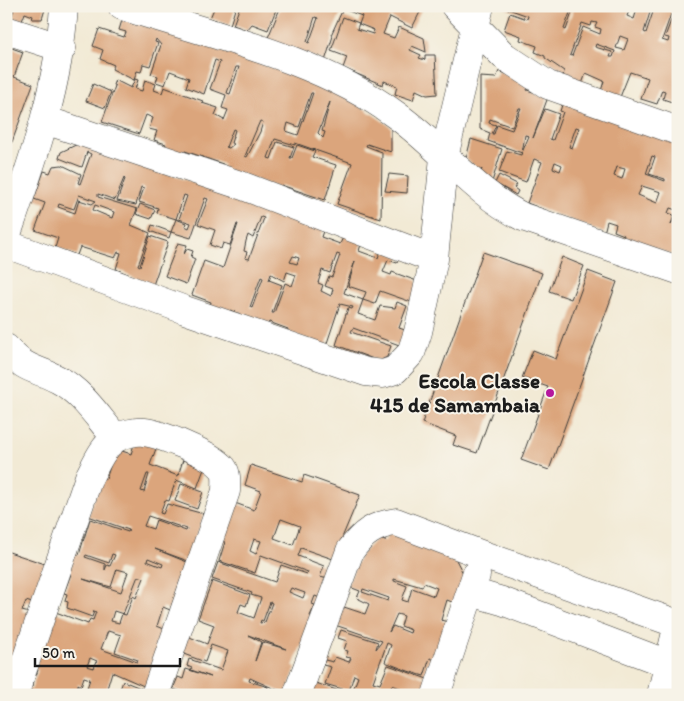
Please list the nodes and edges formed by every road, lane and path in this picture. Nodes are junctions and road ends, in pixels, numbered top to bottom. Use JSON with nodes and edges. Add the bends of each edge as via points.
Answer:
{"nodes":[{"id":1,"x":64,"y":6,"type":"edge"},
{"id":2,"x":122,"y":6,"type":"edge"},
{"id":3,"x":455,"y":6,"type":"edge"},
{"id":4,"x":477,"y":17,"type":"edge"},
{"id":5,"x":6,"y":30,"type":"edge"},
{"id":6,"x":62,"y":48,"type":"junction"},
{"id":7,"x":45,"y":120,"type":"junction"},
{"id":8,"x":678,"y":131,"type":"edge"},
{"id":9,"x":444,"y":157,"type":"junction"},
{"id":10,"x":16,"y":178,"type":"edge"},
{"id":11,"x":6,"y":237,"type":"edge"},
{"id":12,"x":6,"y":244,"type":"edge"},
{"id":13,"x":434,"y":259,"type":"junction"},
{"id":14,"x":678,"y":270,"type":"edge"},
{"id":15,"x":6,"y":348,"type":"edge"},
{"id":16,"x":116,"y":438,"type":"junction"},
{"id":17,"x":483,"y":555,"type":"junction"},
{"id":18,"x":471,"y":592,"type":"junction"},
{"id":19,"x":678,"y":624,"type":"edge"},
{"id":20,"x":668,"y":664,"type":"junction"},
{"id":21,"x":14,"y":695,"type":"edge"},
{"id":22,"x":155,"y":695,"type":"edge"},
{"id":23,"x":297,"y":695,"type":"edge"},
{"id":24,"x":436,"y":695,"type":"edge"},
{"id":25,"x":661,"y":695,"type":"edge"}],
"edges":[{"from":1,"to":6,"type":"street"},
{"from":2,"to":9,"type":"street","via":[[288,59],[356,90],[397,115]]},
{"from":3,"to":4,"type":"street"},
{"from":4,"to":8,"type":"street","via":[[504,56],[548,85]]},
{"from":4,"to":9,"type":"street"},
{"from":5,"to":6,"type":"street"},
{"from":6,"to":7,"type":"street"},
{"from":7,"to":10,"type":"street"},
{"from":7,"to":13,"type":"street","via":[[243,186]]},
{"from":9,"to":13,"type":"street"},
{"from":9,"to":14,"type":"street","via":[[482,193],[523,217]]},
{"from":10,"to":11,"type":"street"},
{"from":12,"to":13,"type":"street","via":[[184,310],[366,372],[383,374],[395,370],[412,353]]},
{"from":15,"to":16,"type":"street","via":[[17,361],[75,391]]},
{"from":16,"to":21,"type":"street","via":[[104,449],[89,476]]},
{"from":16,"to":22,"type":"street","via":[[143,431],[169,438],[212,459],[223,467],[226,476],[226,491]]},
{"from":17,"to":18,"type":"street"},
{"from":17,"to":19,"type":"street"},
{"from":17,"to":23,"type":"street","via":[[396,522],[372,528],[361,536],[350,551]]},
{"from":18,"to":20,"type":"street"},
{"from":18,"to":24,"type":"street"},
{"from":19,"to":20,"type":"street"},
{"from":20,"to":25,"type":"street"}]}
